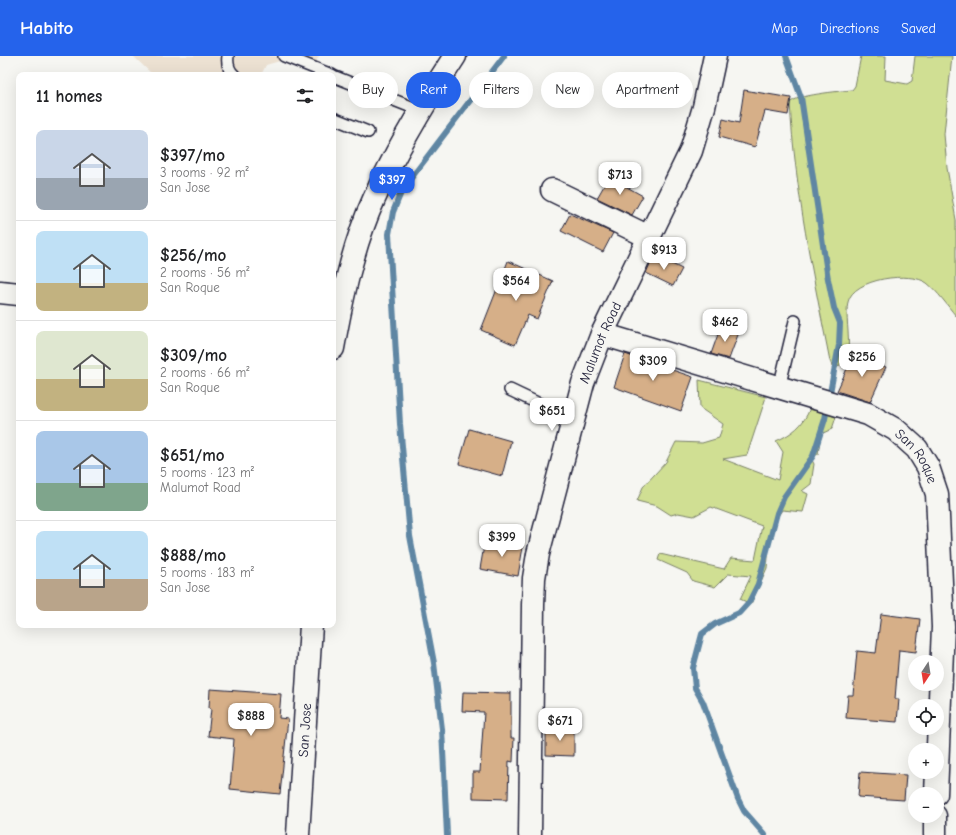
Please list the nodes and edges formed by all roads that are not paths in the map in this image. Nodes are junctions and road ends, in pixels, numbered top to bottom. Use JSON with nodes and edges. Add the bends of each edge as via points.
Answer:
{"nodes":[{"id":1,"x":228,"y":56,"type":"edge"},
{"id":2,"x":284,"y":56,"type":"edge"},
{"id":3,"x":455,"y":56,"type":"edge"},
{"id":4,"x":715,"y":56,"type":"edge"},
{"id":5,"x":230,"y":72,"type":"edge"},
{"id":6,"x":324,"y":72,"type":"edge"},
{"id":7,"x":336,"y":77,"type":"edge"},
{"id":8,"x":419,"y":110,"type":"junction"},
{"id":9,"x":336,"y":119,"type":"edge"},
{"id":10,"x":368,"y":132,"type":"dead end"},
{"id":11,"x":552,"y":190,"type":"dead end"},
{"id":12,"x":649,"y":237,"type":"junction"},
{"id":13,"x":0,"y":292,"type":"edge"},
{"id":14,"x":16,"y":294,"type":"edge"},
{"id":15,"x":795,"y":321,"type":"dead end"},
{"id":16,"x":336,"y":326,"type":"edge"},
{"id":17,"x":602,"y":334,"type":"junction"},
{"id":18,"x":779,"y":388,"type":"junction"},
{"id":19,"x":510,"y":390,"type":"dead end"},
{"id":20,"x":573,"y":420,"type":"junction"},
{"id":21,"x":311,"y":628,"type":"edge"},
{"id":22,"x":936,"y":787,"type":"edge"},
{"id":23,"x":936,"y":823,"type":"edge"},
{"id":24,"x":298,"y":835,"type":"edge"},
{"id":25,"x":530,"y":835,"type":"edge"},
{"id":26,"x":935,"y":835,"type":"edge"}],
"edges":[{"from":1,"to":5,"type":"lane"},
{"from":2,"to":6,"type":"lane"},
{"from":3,"to":8,"type":"street"},
{"from":4,"to":12,"type":"street","name":"Malumot Road","via":[[691,151]]},
{"from":7,"to":8,"type":"lane"},
{"from":8,"to":16,"type":"street","via":[[373,199],[353,257]]},
{"from":9,"to":10,"type":"lane"},
{"from":11,"to":12,"type":"street"},
{"from":12,"to":17,"type":"street","name":"Malumot Road"},
{"from":13,"to":14,"type":"street"},
{"from":15,"to":18,"type":"lane"},
{"from":17,"to":18,"type":"street","name":"San Roque"},
{"from":17,"to":20,"type":"street","name":"Malumot Road","via":[[583,383]]},
{"from":18,"to":22,"type":"street","name":"San Roque","via":[[868,414],[896,430],[917,449],[928,467],[937,494],[943,627]]},
{"from":19,"to":20,"type":"lane"},
{"from":20,"to":25,"type":"street","name":"Malumot Road","via":[[534,578]]},
{"from":21,"to":24,"type":"street","name":"San Jose"},
{"from":23,"to":26,"type":"street"}]}
